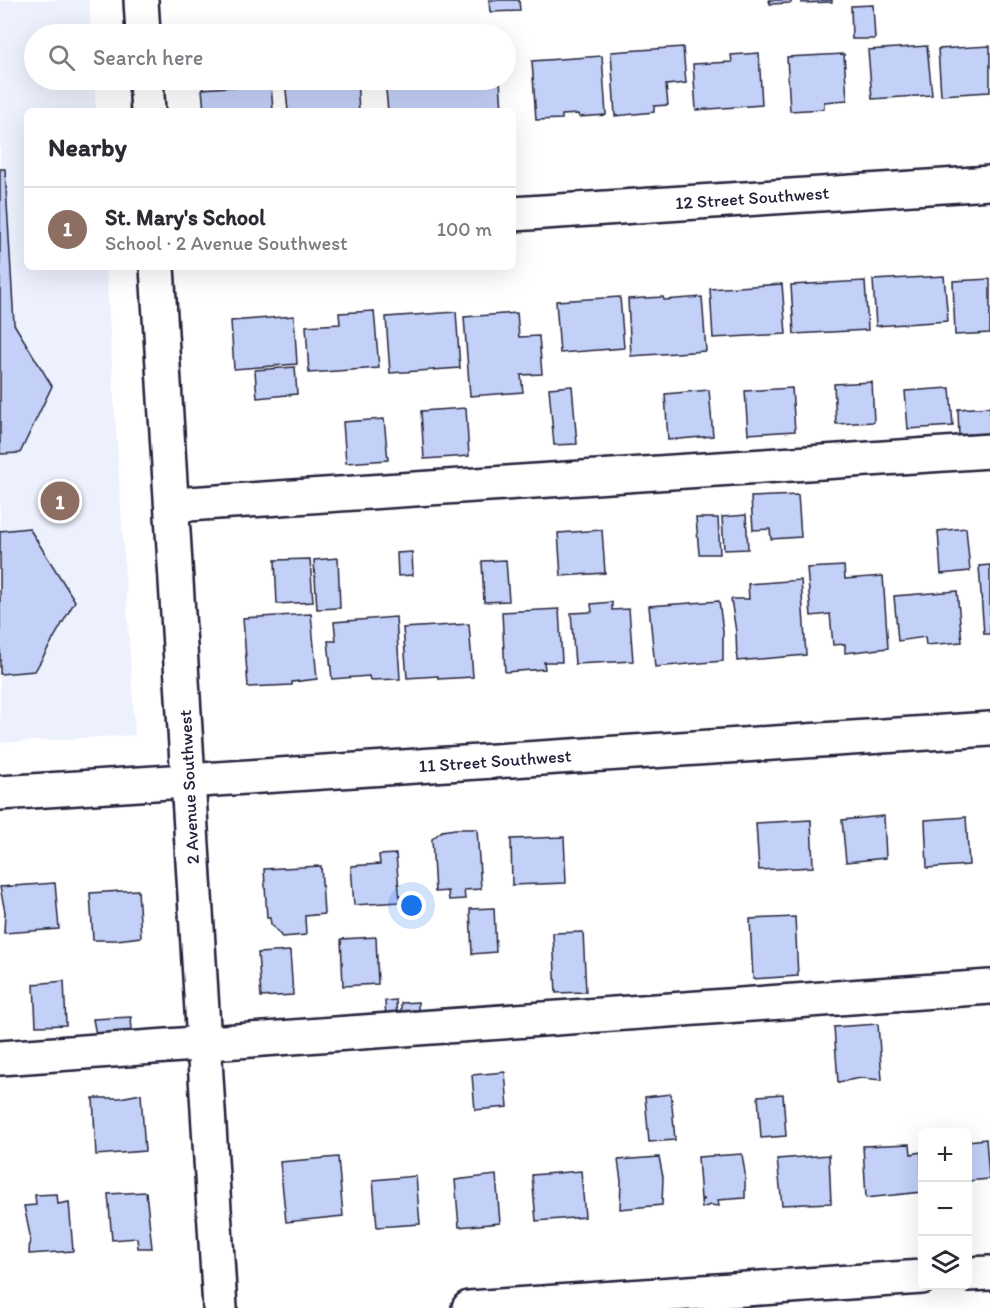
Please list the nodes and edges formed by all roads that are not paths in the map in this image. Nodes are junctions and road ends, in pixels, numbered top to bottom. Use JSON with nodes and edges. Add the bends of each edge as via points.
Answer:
{"nodes":[{"id":1,"x":141,"y":0,"type":"edge"},
{"id":2,"x":142,"y":24,"type":"edge"},
{"id":3,"x":147,"y":90,"type":"edge"},
{"id":4,"x":148,"y":108,"type":"edge"},
{"id":5,"x":990,"y":183,"type":"edge"},
{"id":6,"x":516,"y":214,"type":"edge"},
{"id":7,"x":157,"y":270,"type":"edge"},
{"id":8,"x":990,"y":451,"type":"edge"},
{"id":9,"x":173,"y":505,"type":"junction"},
{"id":10,"x":990,"y":729,"type":"edge"},
{"id":11,"x":189,"y":781,"type":"junction"},
{"id":12,"x":0,"y":793,"type":"edge"},
{"id":13,"x":990,"y":987,"type":"edge"},
{"id":14,"x":204,"y":1044,"type":"junction"},
{"id":15,"x":0,"y":1058,"type":"edge"},
{"id":16,"x":990,"y":1273,"type":"edge"},
{"id":17,"x":972,"y":1274,"type":"edge"},
{"id":18,"x":918,"y":1277,"type":"edge"},
{"id":19,"x":220,"y":1308,"type":"edge"},
{"id":20,"x":469,"y":1308,"type":"edge"}],
"edges":[{"from":1,"to":2,"type":"street"},
{"from":3,"to":4,"type":"street"},
{"from":5,"to":6,"type":"street","name":"12 Street Southwest"},
{"from":7,"to":9,"type":"street","name":"2 Avenue Southwest"},
{"from":8,"to":9,"type":"street"},
{"from":9,"to":11,"type":"street","name":"2 Avenue Southwest"},
{"from":10,"to":11,"type":"street","name":"11 Street Southwest"},
{"from":11,"to":12,"type":"street","name":"11 Street Southwest"},
{"from":11,"to":14,"type":"street","name":"2 Avenue Southwest"},
{"from":13,"to":14,"type":"street"},
{"from":14,"to":15,"type":"street"},
{"from":14,"to":19,"type":"street","name":"2 Avenue Southwest"},
{"from":16,"to":17,"type":"street"},
{"from":18,"to":20,"type":"street"}]}
